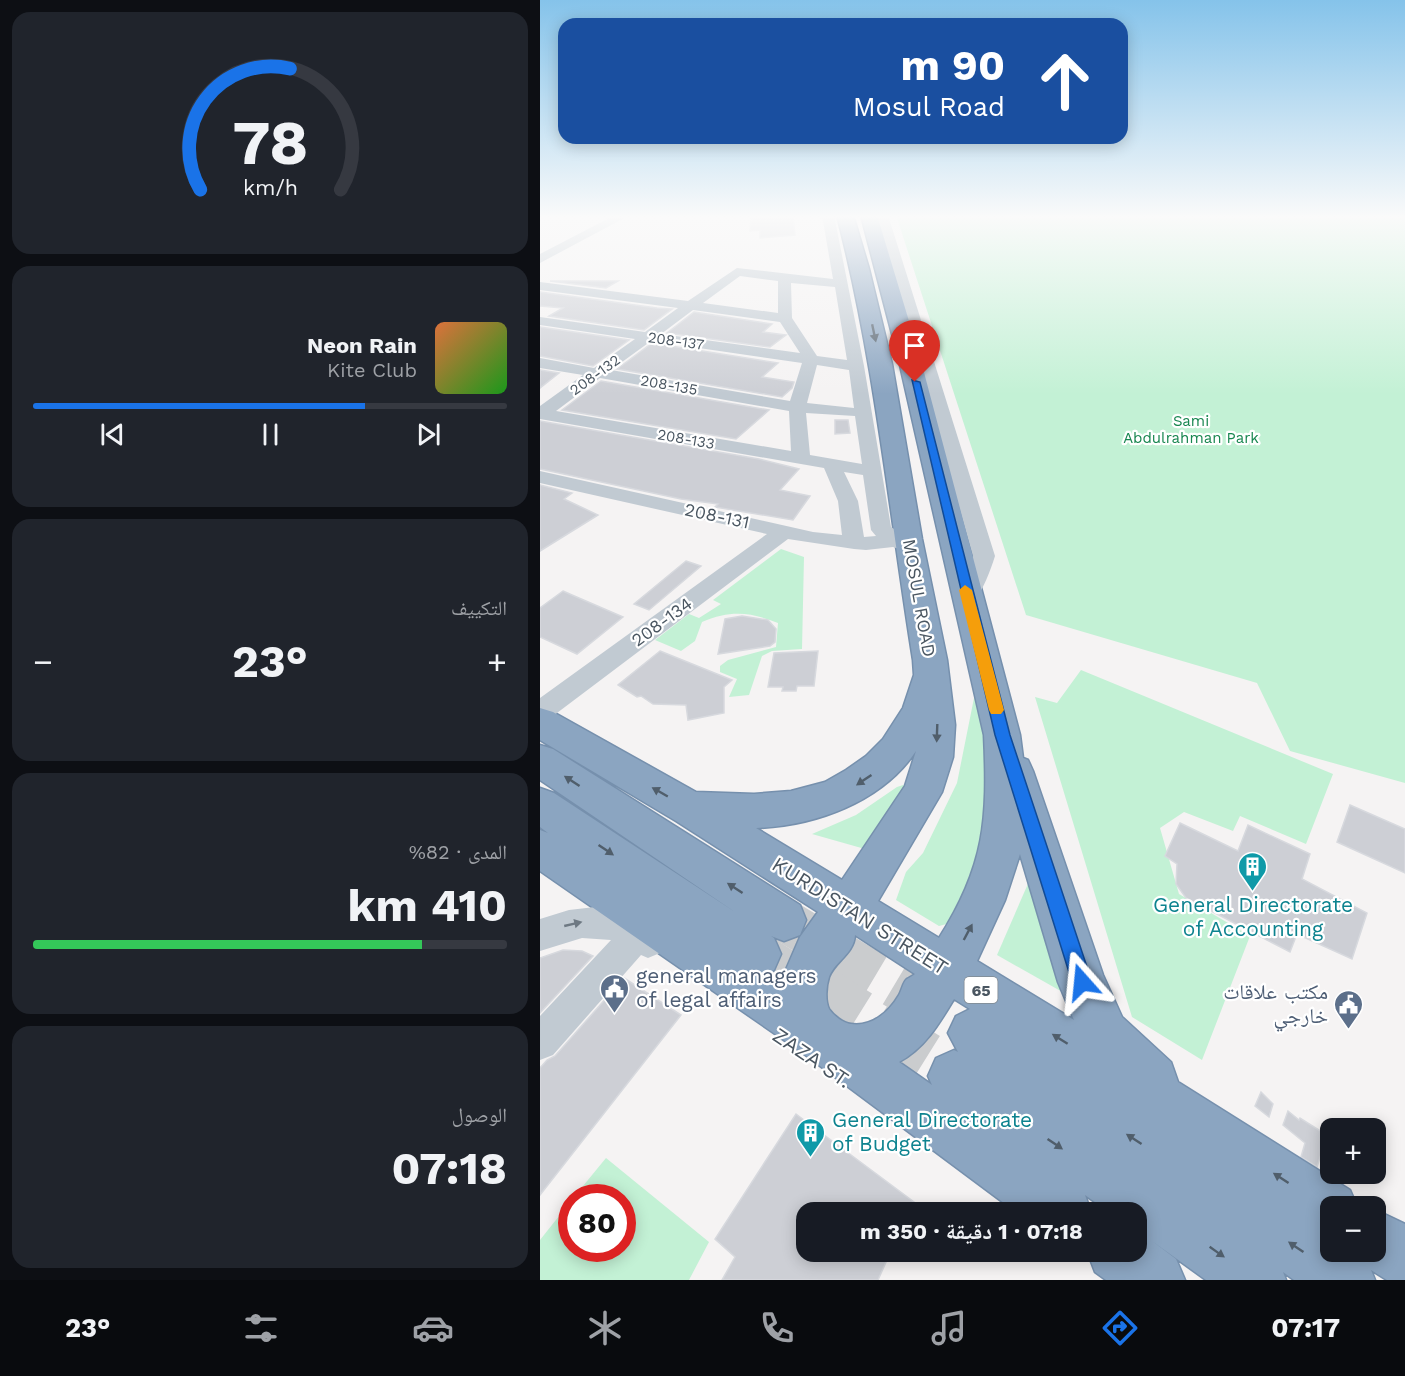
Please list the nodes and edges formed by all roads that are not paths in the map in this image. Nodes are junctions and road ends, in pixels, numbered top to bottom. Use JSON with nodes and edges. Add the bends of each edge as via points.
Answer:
{"nodes":[{"id":1,"x":732,"y":275,"type":"edge"},
{"id":2,"x":758,"y":275,"type":"edge"},
{"id":3,"x":900,"y":275,"type":"edge"},
{"id":4,"x":868,"y":277,"type":"junction"},
{"id":5,"x":784,"y":278,"type":"junction"},
{"id":6,"x":540,"y":286,"type":"edge"},
{"id":7,"x":690,"y":306,"type":"junction"},
{"id":8,"x":785,"y":318,"type":"junction"},
{"id":9,"x":540,"y":321,"type":"edge"},
{"id":10,"x":647,"y":337,"type":"junction"},
{"id":11,"x":811,"y":360,"type":"junction"},
{"id":12,"x":540,"y":363,"type":"edge"},
{"id":13,"x":856,"y":366,"type":"junction"},
{"id":14,"x":598,"y":373,"type":"junction"},
{"id":15,"x":797,"y":407,"type":"junction"},
{"id":16,"x":850,"y":412,"type":"dead end"},
{"id":17,"x":541,"y":413,"type":"edge"},
{"id":18,"x":801,"y":460,"type":"junction"},
{"id":19,"x":832,"y":465,"type":"junction"},
{"id":20,"x":872,"y":471,"type":"junction"},
{"id":21,"x":540,"y":477,"type":"edge"},
{"id":22,"x":785,"y":531,"type":"junction"},
{"id":23,"x":854,"y":543,"type":"junction"},
{"id":24,"x":902,"y":544,"type":"junction"},
{"id":25,"x":967,"y":596,"type":"junction"},
{"id":26,"x":930,"y":660,"type":"junction"},
{"id":27,"x":540,"y":712,"type":"edge"},
{"id":28,"x":540,"y":722,"type":"edge"},
{"id":29,"x":1002,"y":735,"type":"junction"},
{"id":30,"x":540,"y":760,"type":"edge"},
{"id":31,"x":540,"y":805,"type":"edge"},
{"id":32,"x":690,"y":809,"type":"junction"},
{"id":33,"x":540,"y":848,"type":"edge"},
{"id":34,"x":784,"y":920,"type":"tunnel mouth"},
{"id":35,"x":540,"y":934,"type":"edge"},
{"id":36,"x":638,"y":935,"type":"junction"},
{"id":37,"x":897,"y":939,"type":"junction"},
{"id":38,"x":758,"y":954,"type":"tunnel mouth"},
{"id":39,"x":825,"y":1040,"type":"junction"},
{"id":40,"x":540,"y":1042,"type":"edge"},
{"id":41,"x":1199,"y":1125,"type":"junction"},
{"id":42,"x":963,"y":1138,"type":"junction"},
{"id":43,"x":1049,"y":1202,"type":"edge"},
{"id":44,"x":1320,"y":1204,"type":"edge"},
{"id":45,"x":1386,"y":1246,"type":"edge"},
{"id":46,"x":1405,"y":1258,"type":"edge"},
{"id":47,"x":1131,"y":1262,"type":"edge"},
{"id":48,"x":1155,"y":1280,"type":"edge"},
{"id":49,"x":1256,"y":1280,"type":"edge"},
{"id":50,"x":1345,"y":1280,"type":"edge"}],
"edges":[{"from":1,"to":7,"type":"street","name":"208-132"},
{"from":2,"to":5,"type":"street","name":"208-132"},
{"from":3,"to":25,"type":"street","via":[[984,556]]},
{"from":4,"to":5,"type":"street"},
{"from":4,"to":13,"type":"street"},
{"from":4,"to":24,"type":"highway","name":"MOSUL ROAD","one_way":true},
{"from":4,"to":25,"type":"highway","name":"MOSUL ROAD"},
{"from":5,"to":8,"type":"street"},
{"from":6,"to":7,"type":"street"},
{"from":7,"to":8,"type":"street"},
{"from":7,"to":10,"type":"street","name":"208-132"},
{"from":8,"to":11,"type":"street"},
{"from":9,"to":10,"type":"street","name":"208-137"},
{"from":10,"to":11,"type":"street","name":"208-137"},
{"from":10,"to":14,"type":"street","name":"208-132"},
{"from":11,"to":13,"type":"street","name":"208-137"},
{"from":11,"to":15,"type":"street"},
{"from":12,"to":14,"type":"street","name":"208-135"},
{"from":13,"to":20,"type":"street"},
{"from":14,"to":15,"type":"street","name":"208-135"},
{"from":14,"to":17,"type":"street","name":"208-132"},
{"from":15,"to":16,"type":"street","name":"208-135"},
{"from":15,"to":18,"type":"street"},
{"from":17,"to":18,"type":"street","name":"208-133"},
{"from":18,"to":19,"type":"street","name":"208-133"},
{"from":19,"to":20,"type":"street","name":"208-133"},
{"from":19,"to":23,"type":"street","via":[[848,501]]},
{"from":20,"to":24,"type":"street","via":[[880,530]]},
{"from":21,"to":22,"type":"street","name":"208-131"},
{"from":22,"to":23,"type":"street","name":"208-131"},
{"from":22,"to":27,"type":"street","name":"208-134"},
{"from":23,"to":24,"type":"street","name":"208-131"},
{"from":24,"to":26,"type":"highway","name":"MOSUL ROAD"},
{"from":25,"to":29,"type":"highway","name":"MOSUL ROAD"},
{"from":26,"to":32,"type":"highway","one_way":true,"via":[[924,699],[916,720],[893,755],[860,783],[839,794],[791,808]]},
{"from":26,"to":37,"type":"highway","name":"MOSUL ROAD","one_way":true,"via":[[936,741],[929,774],[912,810]]},
{"from":32,"to":28,"type":"highway","name":"KURDISTAN STREET","number":"65","one_way":true},
{"from":37,"to":29,"type":"highway","name":"MOSUL ROAD","one_way":true,"via":[[974,922],[1005,822]]},
{"from":29,"to":41,"type":"highway","via":[[1082,982],[1105,1034]]},
{"from":34,"to":30,"type":"highway","one_way":true},
{"from":31,"to":38,"type":"highway","one_way":true},
{"from":32,"to":37,"type":"highway","name":"KURDISTAN STREET","number":"65"},
{"from":33,"to":39,"type":"highway"},
{"from":35,"to":36,"type":"street","name":"ZAZA ST.","one_way":true,"via":[[556,928],[607,922]]},
{"from":36,"to":40,"type":"street"},
{"from":36,"to":42,"type":"street","name":"ZAZA ST.","via":[[860,1090],[903,1114]]},
{"from":37,"to":39,"type":"highway","via":[[864,927],[847,931],[816,953],[804,980],[802,1000],[807,1018]]},
{"from":37,"to":39,"type":"highway","via":[[921,962],[925,980],[915,1017],[900,1033],[871,1048],[850,1048]]},
{"from":41,"to":37,"type":"highway","name":"KURDISTAN STREET","number":"65","one_way":true},
{"from":39,"to":42,"type":"highway"},
{"from":44,"to":41,"type":"highway","name":"KURDISTAN STREET","number":"65","one_way":true},
{"from":42,"to":43,"type":"highway"},
{"from":45,"to":46,"type":"highway"},
{"from":47,"to":48,"type":"highway"},
{"from":50,"to":49,"type":"highway","one_way":true,"via":[[1204,1185],[963,1055],[1192,1235]]}]}
